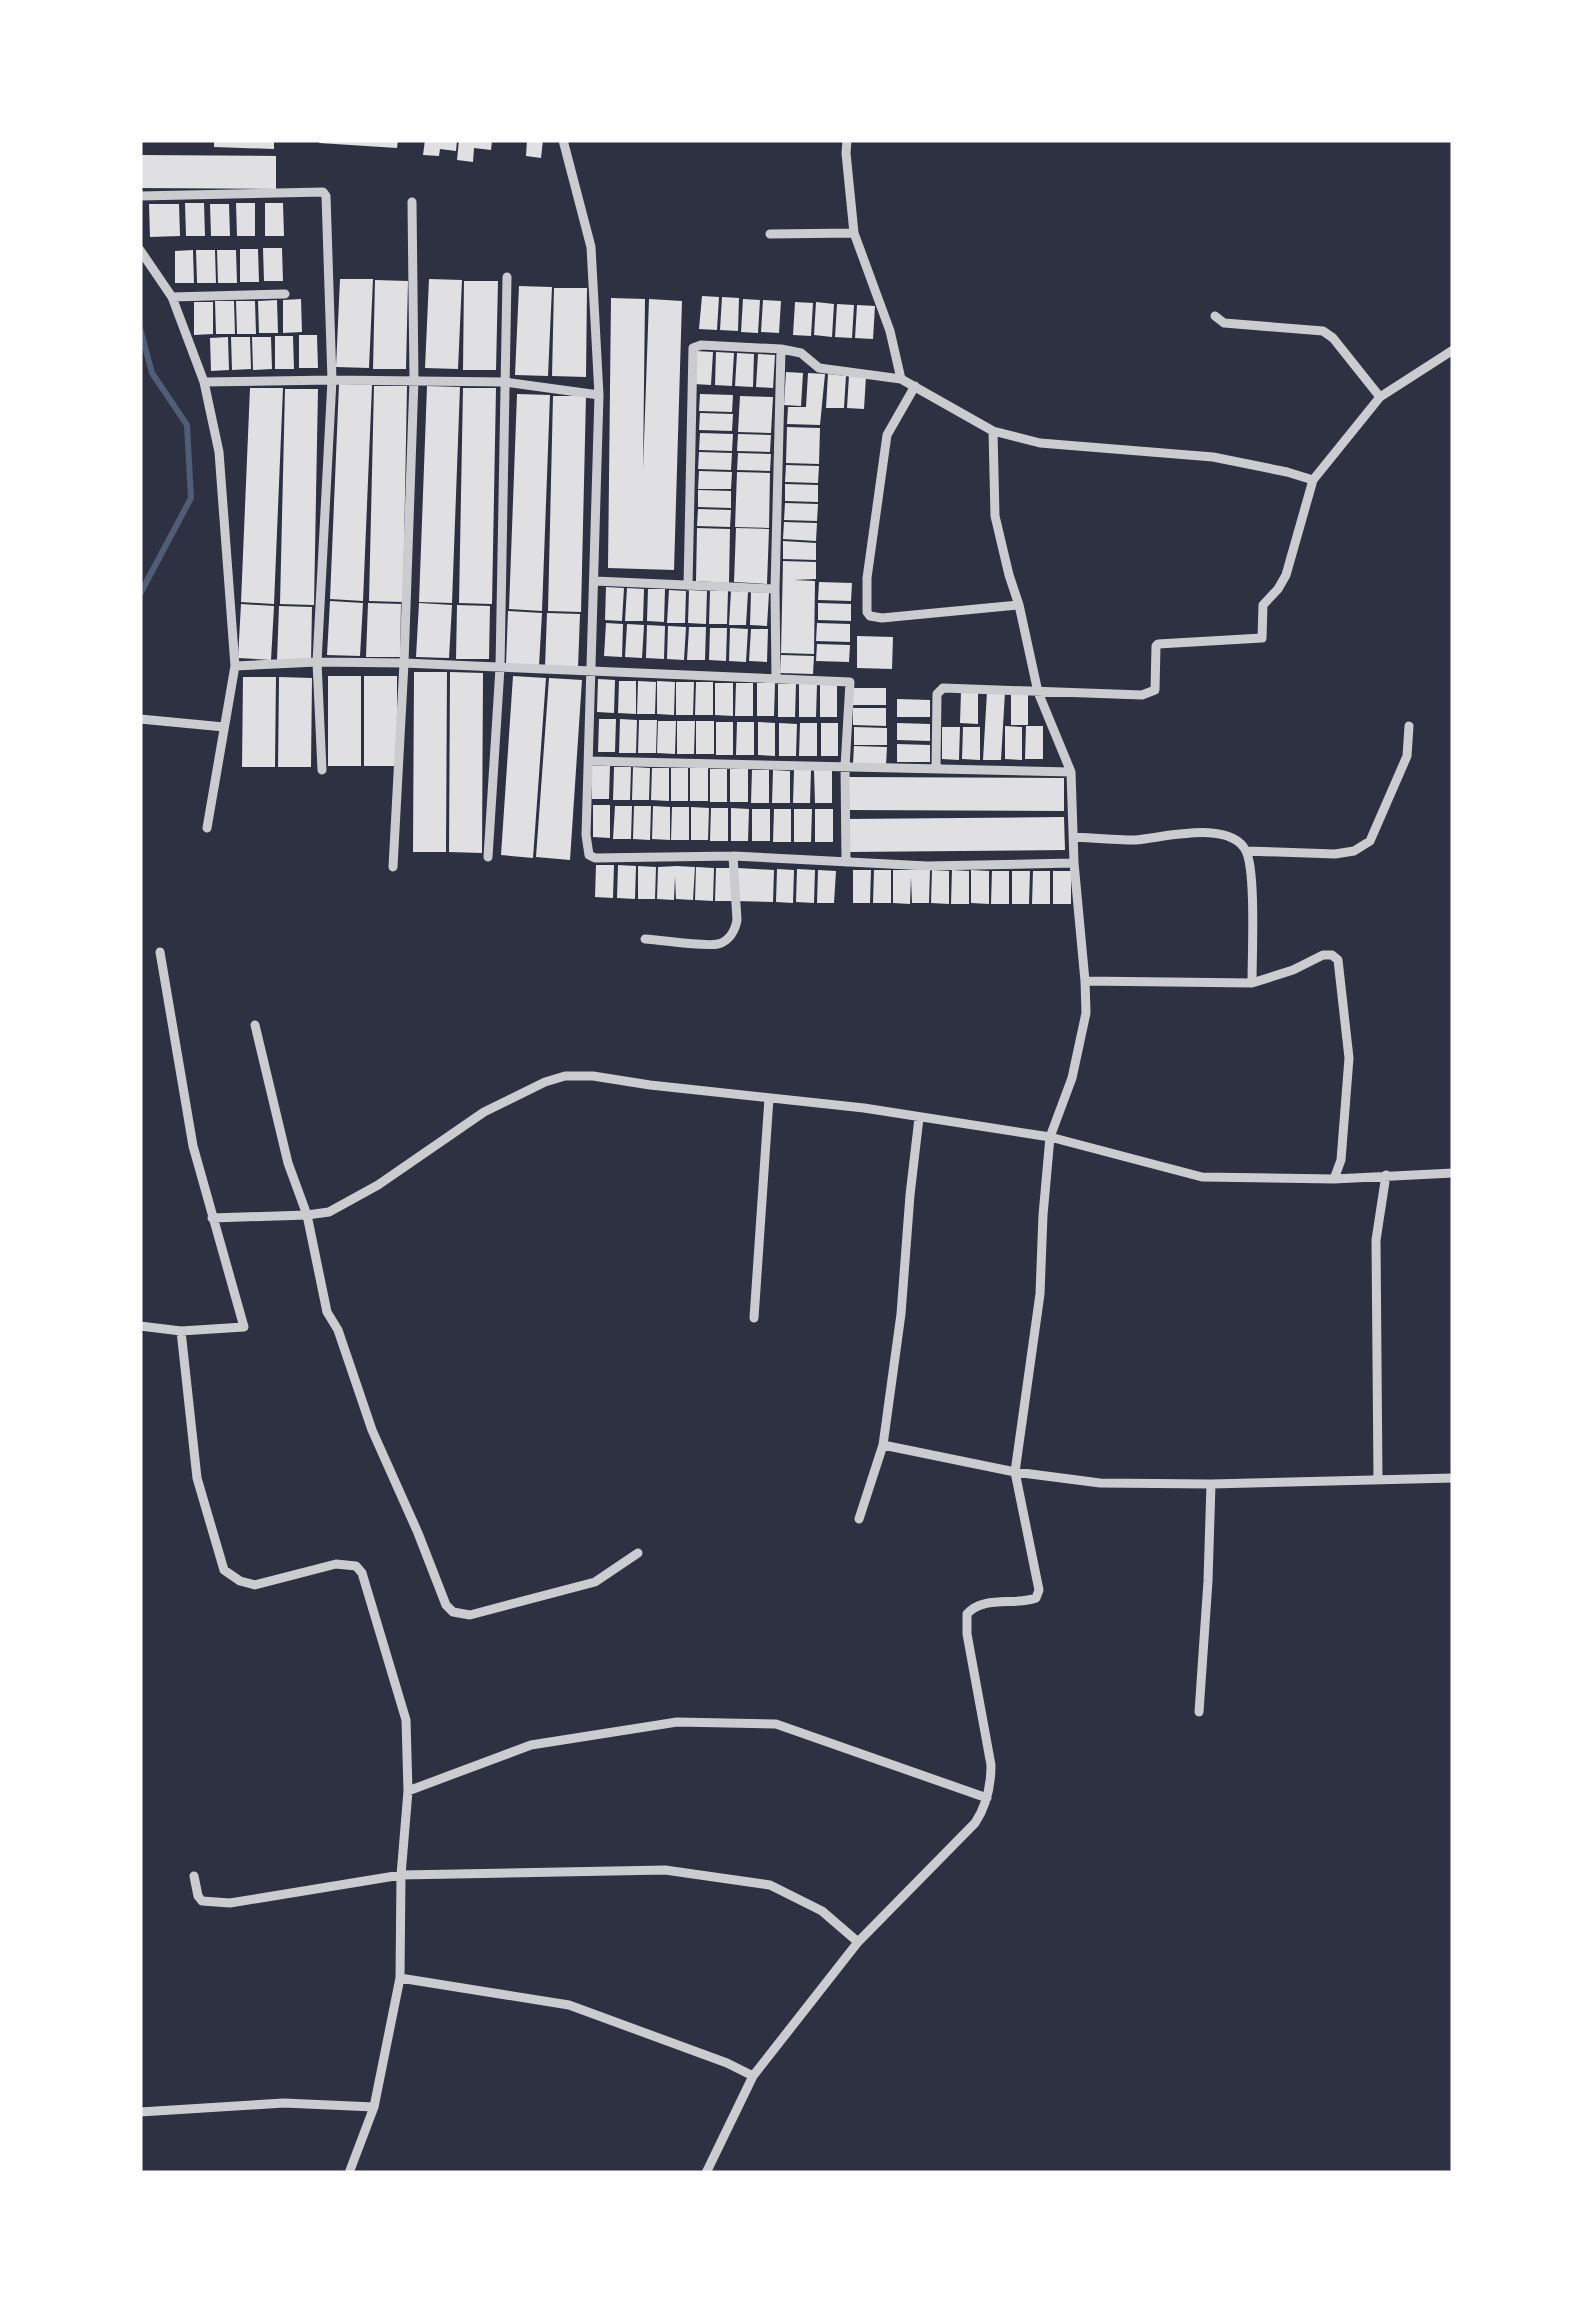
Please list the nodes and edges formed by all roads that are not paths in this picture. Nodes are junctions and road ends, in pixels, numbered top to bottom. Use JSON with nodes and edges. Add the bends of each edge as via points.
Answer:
{"nodes":[{"id":1,"x":563,"y":140,"type":"edge"},
{"id":2,"x":847,"y":140,"type":"edge"},
{"id":3,"x":140,"y":196,"type":"edge"},
{"id":4,"x":412,"y":202,"type":"dead end"},
{"id":5,"x":854,"y":233,"type":"junction"},
{"id":6,"x":770,"y":234,"type":"dead end"},
{"id":7,"x":140,"y":250,"type":"edge"},
{"id":8,"x":507,"y":277,"type":"dead end"},
{"id":9,"x":286,"y":294,"type":"dead end"},
{"id":10,"x":172,"y":297,"type":"junction"},
{"id":11,"x":1215,"y":316,"type":"dead end"},
{"id":12,"x":781,"y":349,"type":"junction"},
{"id":13,"x":1453,"y":350,"type":"edge"},
{"id":14,"x":901,"y":379,"type":"junction"},
{"id":15,"x":332,"y":380,"type":"junction"},
{"id":16,"x":414,"y":380,"type":"junction"},
{"id":17,"x":204,"y":382,"type":"junction"},
{"id":18,"x":504,"y":382,"type":"junction"},
{"id":19,"x":915,"y":386,"type":"junction"},
{"id":20,"x":598,"y":395,"type":"junction"},
{"id":21,"x":1380,"y":397,"type":"junction"},
{"id":22,"x":994,"y":431,"type":"junction"},
{"id":23,"x":1313,"y":480,"type":"junction"},
{"id":24,"x":594,"y":581,"type":"junction"},
{"id":25,"x":688,"y":586,"type":"junction"},
{"id":26,"x":776,"y":589,"type":"junction"},
{"id":27,"x":1019,"y":605,"type":"junction"},
{"id":28,"x":317,"y":662,"type":"junction"},
{"id":29,"x":404,"y":664,"type":"junction"},
{"id":30,"x":236,"y":666,"type":"junction"},
{"id":31,"x":500,"y":668,"type":"junction"},
{"id":32,"x":591,"y":671,"type":"junction"},
{"id":33,"x":776,"y":679,"type":"junction"},
{"id":34,"x":1038,"y":692,"type":"junction"},
{"id":35,"x":140,"y":719,"type":"edge"},
{"id":36,"x":1408,"y":726,"type":"dead end"},
{"id":37,"x":224,"y":727,"type":"junction"},
{"id":38,"x":589,"y":761,"type":"junction"},
{"id":39,"x":845,"y":767,"type":"junction"},
{"id":40,"x":936,"y":769,"type":"junction"},
{"id":41,"x":322,"y":770,"type":"dead end"},
{"id":42,"x":1071,"y":772,"type":"junction"},
{"id":43,"x":208,"y":828,"type":"dead end"},
{"id":44,"x":1073,"y":837,"type":"junction"},
{"id":45,"x":1246,"y":851,"type":"junction"},
{"id":46,"x":734,"y":856,"type":"junction"},
{"id":47,"x":488,"y":857,"type":"dead end"},
{"id":48,"x":846,"y":862,"type":"junction"},
{"id":49,"x":1074,"y":863,"type":"junction"},
{"id":50,"x":393,"y":867,"type":"dead end"},
{"id":51,"x":645,"y":939,"type":"dead end"},
{"id":52,"x":160,"y":952,"type":"dead end"},
{"id":53,"x":1086,"y":982,"type":"junction"},
{"id":54,"x":1252,"y":983,"type":"junction"},
{"id":55,"x":255,"y":1026,"type":"dead end"},
{"id":56,"x":769,"y":1098,"type":"junction"},
{"id":57,"x":919,"y":1118,"type":"junction"},
{"id":58,"x":1050,"y":1137,"type":"junction"},
{"id":59,"x":1453,"y":1173,"type":"edge"},
{"id":60,"x":1386,"y":1175,"type":"junction"},
{"id":61,"x":1334,"y":1179,"type":"junction"},
{"id":62,"x":307,"y":1215,"type":"junction"},
{"id":63,"x":212,"y":1218,"type":"junction"},
{"id":64,"x":754,"y":1318,"type":"dead end"},
{"id":65,"x":140,"y":1326,"type":"edge"},
{"id":66,"x":182,"y":1332,"type":"junction"},
{"id":67,"x":882,"y":1445,"type":"junction"},
{"id":68,"x":1015,"y":1472,"type":"junction"},
{"id":69,"x":1453,"y":1478,"type":"edge"},
{"id":70,"x":1378,"y":1480,"type":"junction"},
{"id":71,"x":1210,"y":1484,"type":"junction"},
{"id":72,"x":859,"y":1519,"type":"dead end"},
{"id":73,"x":638,"y":1552,"type":"dead end"},
{"id":74,"x":1199,"y":1712,"type":"dead end"},
{"id":75,"x":408,"y":1791,"type":"junction"},
{"id":76,"x":987,"y":1798,"type":"junction"},
{"id":77,"x":194,"y":1876,"type":"dead end"},
{"id":78,"x":401,"y":1876,"type":"junction"},
{"id":79,"x":858,"y":1942,"type":"junction"},
{"id":80,"x":400,"y":1978,"type":"junction"},
{"id":81,"x":753,"y":2076,"type":"junction"},
{"id":82,"x":374,"y":2107,"type":"junction"},
{"id":83,"x":140,"y":2112,"type":"edge"},
{"id":84,"x":349,"y":2173,"type":"edge"},
{"id":85,"x":706,"y":2173,"type":"edge"}],
"edges":[{"from":1,"to":20,"type":"street","via":[[591,247]]},
{"from":2,"to":5,"type":"street"},
{"from":3,"to":15,"type":"street","via":[[325,193]]},
{"from":4,"to":16,"type":"street"},
{"from":5,"to":6,"type":"street"},
{"from":5,"to":14,"type":"street"},
{"from":7,"to":10,"type":"street"},
{"from":8,"to":18,"type":"street"},
{"from":9,"to":10,"type":"street"},
{"from":10,"to":17,"type":"street"},
{"from":11,"to":21,"type":"street","via":[[1224,323],[1324,331]]},
{"from":12,"to":14,"type":"street","via":[[801,353],[819,368]]},
{"from":12,"to":25,"type":"street","via":[[693,348]]},
{"from":12,"to":26,"type":"street"},
{"from":13,"to":21,"type":"street"},
{"from":14,"to":19,"type":"street"},
{"from":15,"to":16,"type":"street"},
{"from":15,"to":17,"type":"street"},
{"from":15,"to":28,"type":"street"},
{"from":16,"to":18,"type":"street"},
{"from":16,"to":29,"type":"street"},
{"from":17,"to":30,"type":"street","via":[[220,452]]},
{"from":18,"to":20,"type":"street"},
{"from":18,"to":31,"type":"street"},
{"from":19,"to":22,"type":"street"},
{"from":19,"to":27,"type":"street","via":[[887,435],[868,612],[882,618]]},
{"from":20,"to":24,"type":"street"},
{"from":21,"to":23,"type":"street"},
{"from":22,"to":23,"type":"street","via":[[1040,443],[1213,457]]},
{"from":22,"to":27,"type":"street","via":[[995,516]]},
{"from":23,"to":34,"type":"street","via":[[1286,576],[1263,604],[1262,638],[1158,644],[1155,690],[1149,694]]},
{"from":24,"to":25,"type":"street"},
{"from":24,"to":32,"type":"street"},
{"from":25,"to":26,"type":"street"},
{"from":26,"to":33,"type":"street"},
{"from":27,"to":34,"type":"street"},
{"from":28,"to":29,"type":"street"},
{"from":28,"to":30,"type":"street"},
{"from":28,"to":41,"type":"street"},
{"from":29,"to":31,"type":"street"},
{"from":29,"to":50,"type":"street"},
{"from":30,"to":37,"type":"street"},
{"from":31,"to":32,"type":"street"},
{"from":31,"to":47,"type":"street"},
{"from":32,"to":33,"type":"street"},
{"from":32,"to":38,"type":"street"},
{"from":33,"to":39,"type":"street","via":[[850,682]]},
{"from":34,"to":40,"type":"street","via":[[939,690]]},
{"from":34,"to":42,"type":"street"},
{"from":35,"to":37,"type":"street"},
{"from":36,"to":45,"type":"street","via":[[1407,756],[1370,840],[1335,854]]},
{"from":37,"to":43,"type":"street"},
{"from":38,"to":39,"type":"street"},
{"from":38,"to":46,"type":"street","via":[[589,855]]},
{"from":39,"to":40,"type":"street"},
{"from":39,"to":48,"type":"street"},
{"from":40,"to":42,"type":"street"},
{"from":42,"to":44,"type":"street"},
{"from":44,"to":45,"type":"street","via":[[1135,840],[1202,832],[1229,836]]},
{"from":44,"to":49,"type":"street"},
{"from":45,"to":54,"type":"street"},
{"from":46,"to":48,"type":"street"},
{"from":46,"to":51,"type":"street","via":[[737,920],[728,939]]},
{"from":48,"to":49,"type":"street"},
{"from":49,"to":53,"type":"street"},
{"from":52,"to":63,"type":"street"},
{"from":53,"to":54,"type":"street"},
{"from":53,"to":58,"type":"street","via":[[1072,1078]]},
{"from":54,"to":61,"type":"street","via":[[1323,956],[1338,960],[1350,1058]]},
{"from":55,"to":62,"type":"street"},
{"from":56,"to":57,"type":"street"},
{"from":56,"to":62,"type":"street","via":[[565,1076],[484,1112],[346,1204]]},
{"from":56,"to":64,"type":"street"},
{"from":57,"to":58,"type":"street"},
{"from":57,"to":67,"type":"street","via":[[902,1314]]},
{"from":58,"to":61,"type":"street","via":[[1202,1177]]},
{"from":58,"to":68,"type":"street","via":[[1040,1294]]},
{"from":59,"to":60,"type":"street"},
{"from":60,"to":61,"type":"street"},
{"from":60,"to":70,"type":"street","via":[[1376,1240]]},
{"from":62,"to":63,"type":"street"},
{"from":62,"to":73,"type":"street","via":[[328,1312],[446,1605],[470,1614],[595,1582]]},
{"from":63,"to":66,"type":"street","via":[[244,1326]]},
{"from":65,"to":66,"type":"street"},
{"from":66,"to":75,"type":"street","via":[[197,1478],[224,1570],[255,1585],[336,1564],[362,1573],[406,1720]]},
{"from":67,"to":68,"type":"street"},
{"from":67,"to":72,"type":"street"},
{"from":68,"to":71,"type":"street","via":[[1100,1483]]},
{"from":68,"to":76,"type":"street","via":[[1039,1590],[1027,1602],[972,1606],[967,1614],[991,1766]]},
{"from":69,"to":70,"type":"street"},
{"from":70,"to":71,"type":"street"},
{"from":71,"to":74,"type":"street"},
{"from":75,"to":76,"type":"street","via":[[532,1745],[677,1722],[776,1724]]},
{"from":75,"to":78,"type":"street"},
{"from":76,"to":79,"type":"street","via":[[975,1823]]},
{"from":77,"to":78,"type":"street","via":[[202,1901],[230,1903]]},
{"from":78,"to":79,"type":"street","via":[[665,1870],[770,1885],[822,1912]]},
{"from":78,"to":80,"type":"street"},
{"from":79,"to":81,"type":"street"},
{"from":80,"to":81,"type":"street","via":[[570,2005]]},
{"from":80,"to":82,"type":"street"},
{"from":81,"to":85,"type":"street"},
{"from":82,"to":83,"type":"street","via":[[284,2103]]},
{"from":82,"to":84,"type":"street"}]}
